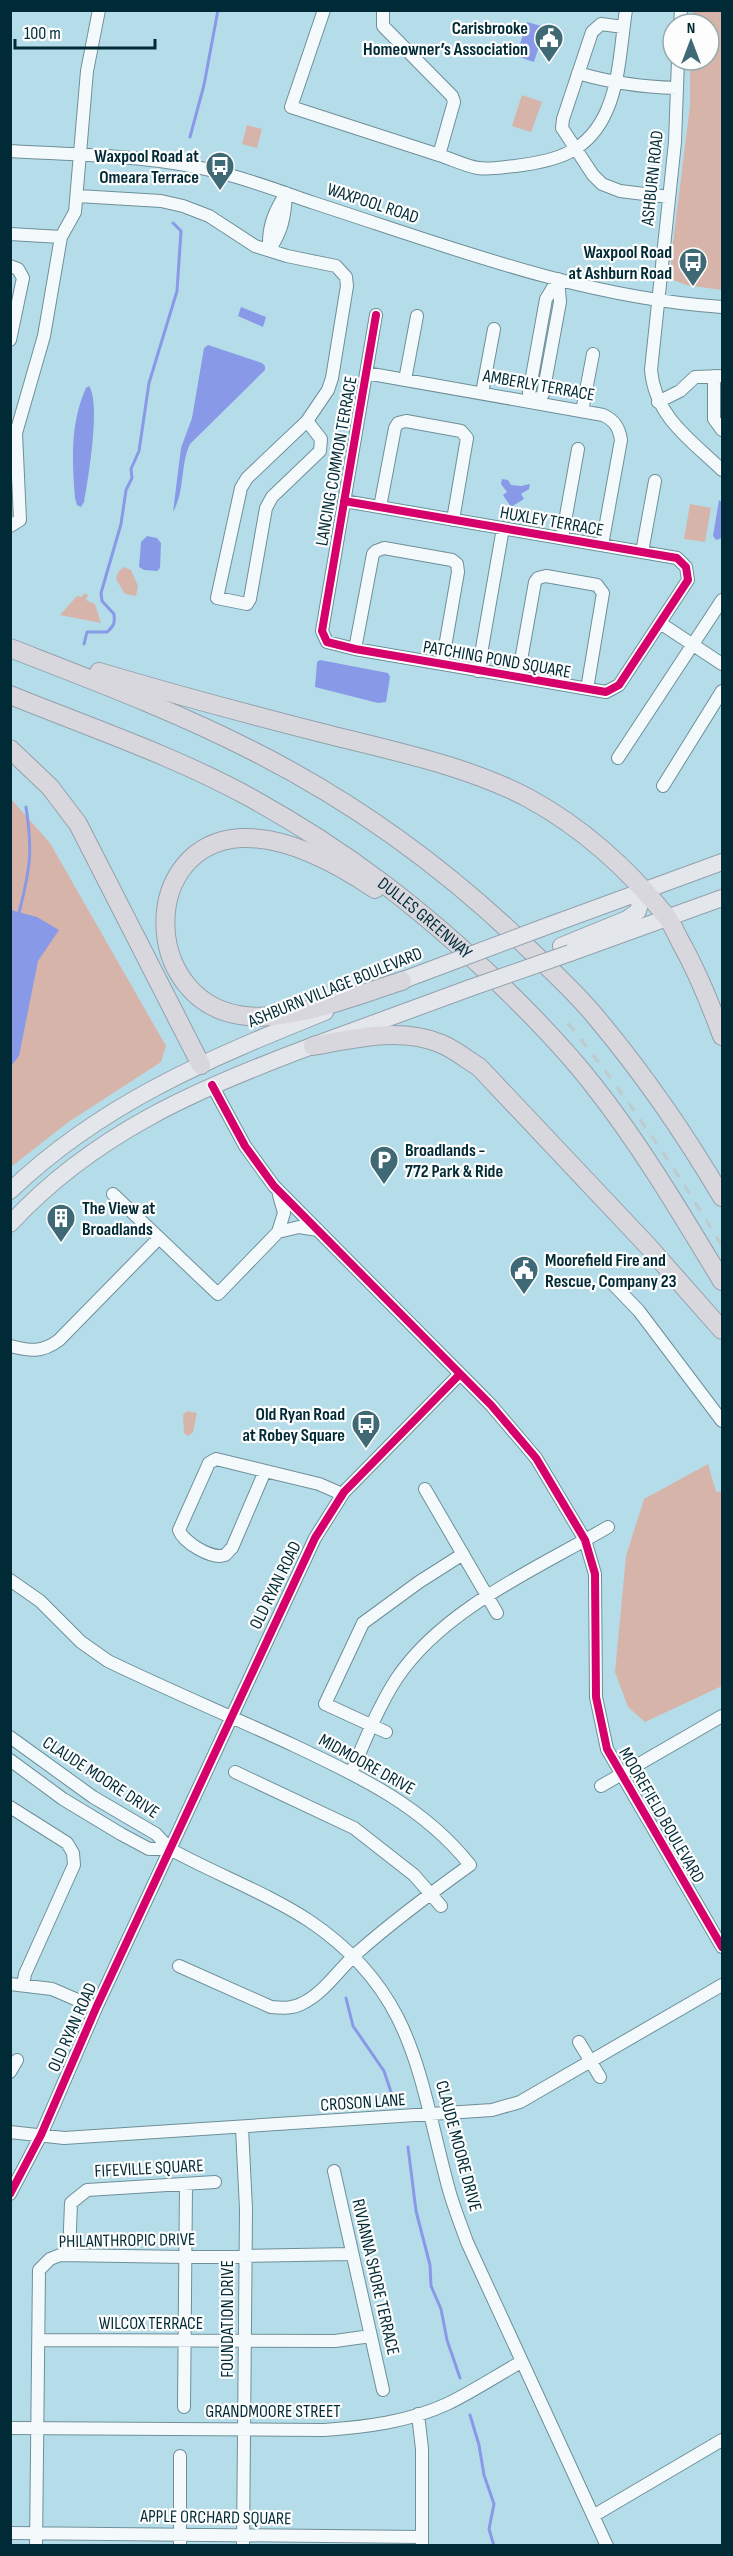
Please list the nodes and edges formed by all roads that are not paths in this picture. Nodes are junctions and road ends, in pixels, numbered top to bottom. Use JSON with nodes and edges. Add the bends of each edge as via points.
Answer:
{"nodes":[{"id":1,"x":324,"y":10,"type":"edge"},
{"id":2,"x":383,"y":10,"type":"edge"},
{"id":3,"x":626,"y":10,"type":"edge"},
{"id":4,"x":99,"y":11,"type":"edge"},
{"id":5,"x":623,"y":27,"type":"junction"},
{"id":6,"x":678,"y":72,"type":"edge"},
{"id":7,"x":578,"y":73,"type":"junction"},
{"id":8,"x":614,"y":82,"type":"junction"},
{"id":9,"x":677,"y":88,"type":"junction"},
{"id":10,"x":576,"y":149,"type":"junction"},
{"id":11,"x":10,"y":151,"type":"edge"},
{"id":12,"x":81,"y":155,"type":"junction"},
{"id":13,"x":439,"y":155,"type":"junction"},
{"id":14,"x":286,"y":194,"type":"junction"},
{"id":15,"x":78,"y":196,"type":"junction"},
{"id":16,"x":669,"y":197,"type":"junction"},
{"id":17,"x":10,"y":234,"type":"edge"},
{"id":18,"x":61,"y":237,"type":"junction"},
{"id":19,"x":269,"y":250,"type":"junction"},
{"id":20,"x":10,"y":266,"type":"edge"},
{"id":21,"x":558,"y":279,"type":"junction"},
{"id":22,"x":658,"y":300,"type":"junction"},
{"id":23,"x":723,"y":307,"type":"edge"},
{"id":24,"x":376,"y":315,"type":"dead end"},
{"id":25,"x":417,"y":316,"type":"dead end"},
{"id":26,"x":494,"y":329,"type":"dead end"},
{"id":27,"x":10,"y":340,"type":"edge"},
{"id":28,"x":593,"y":354,"type":"dead end"},
{"id":29,"x":366,"y":373,"type":"junction"},
{"id":30,"x":718,"y":376,"type":"edge"},
{"id":31,"x":405,"y":380,"type":"junction"},
{"id":32,"x":482,"y":393,"type":"junction"},
{"id":33,"x":658,"y":402,"type":"junction"},
{"id":34,"x":535,"y":403,"type":"junction"},
{"id":35,"x":582,"y":411,"type":"junction"},
{"id":36,"x":307,"y":421,"type":"junction"},
{"id":37,"x":723,"y":430,"type":"edge"},
{"id":38,"x":578,"y":449,"type":"dead end"},
{"id":39,"x":723,"y":470,"type":"edge"},
{"id":40,"x":655,"y":481,"type":"dead end"},
{"id":41,"x":344,"y":501,"type":"junction"},
{"id":42,"x":380,"y":507,"type":"junction"},
{"id":43,"x":453,"y":519,"type":"junction"},
{"id":44,"x":10,"y":526,"type":"edge"},
{"id":45,"x":503,"y":528,"type":"junction"},
{"id":46,"x":562,"y":538,"type":"junction"},
{"id":47,"x":602,"y":545,"type":"junction"},
{"id":48,"x":642,"y":552,"type":"junction"},
{"id":49,"x":723,"y":600,"type":"edge"},
{"id":50,"x":326,"y":611,"type":"joint"},
{"id":51,"x":660,"y":623,"type":"junction"},
{"id":52,"x":692,"y":645,"type":"junction"},
{"id":53,"x":10,"y":647,"type":"edge"},
{"id":54,"x":355,"y":650,"type":"junction"},
{"id":55,"x":442,"y":664,"type":"junction"},
{"id":56,"x":723,"y":664,"type":"edge"},
{"id":57,"x":478,"y":671,"type":"junction"},
{"id":58,"x":518,"y":678,"type":"junction"},
{"id":59,"x":587,"y":689,"type":"junction"},
{"id":60,"x":723,"y":691,"type":"edge"},
{"id":61,"x":10,"y":695,"type":"edge"},
{"id":62,"x":10,"y":749,"type":"edge"},
{"id":63,"x":618,"y":758,"type":"dead end"},
{"id":64,"x":663,"y":786,"type":"dead end"},
{"id":65,"x":723,"y":862,"type":"edge"},
{"id":66,"x":643,"y":891,"type":"junction"},
{"id":67,"x":723,"y":898,"type":"edge"},
{"id":68,"x":669,"y":919,"type":"junction"},
{"id":69,"x":454,"y":940,"type":"junction"},
{"id":70,"x":565,"y":950,"type":"junction"},
{"id":71,"x":402,"y":981,"type":"junction"},
{"id":72,"x":723,"y":1036,"type":"edge"},
{"id":73,"x":313,"y":1046,"type":"junction"},
{"id":74,"x":201,"y":1065,"type":"junction"},
{"id":75,"x":212,"y":1085,"type":"junction"},
{"id":76,"x":274,"y":1185,"type":"junction"},
{"id":77,"x":10,"y":1191,"type":"edge"},
{"id":78,"x":113,"y":1194,"type":"dead end"},
{"id":79,"x":723,"y":1197,"type":"edge"},
{"id":80,"x":10,"y":1224,"type":"edge"},
{"id":81,"x":318,"y":1230,"type":"junction"},
{"id":82,"x":278,"y":1232,"type":"junction"},
{"id":83,"x":159,"y":1238,"type":"junction"},
{"id":84,"x":723,"y":1281,"type":"edge"},
{"id":85,"x":613,"y":1284,"type":"dead end"},
{"id":86,"x":723,"y":1330,"type":"edge"},
{"id":87,"x":10,"y":1346,"type":"edge"},
{"id":88,"x":460,"y":1374,"type":"junction"},
{"id":89,"x":723,"y":1421,"type":"edge"},
{"id":90,"x":265,"y":1471,"type":"junction"},
{"id":91,"x":425,"y":1489,"type":"dead end"},
{"id":92,"x":342,"y":1494,"type":"junction"},
{"id":93,"x":608,"y":1527,"type":"dead end"},
{"id":94,"x":585,"y":1540,"type":"junction"},
{"id":95,"x":463,"y":1554,"type":"junction"},
{"id":96,"x":10,"y":1580,"type":"edge"},
{"id":97,"x":488,"y":1597,"type":"junction"},
{"id":98,"x":497,"y":1613,"type":"dead end"},
{"id":99,"x":231,"y":1716,"type":"junction"},
{"id":100,"x":723,"y":1716,"type":"edge"},
{"id":101,"x":372,"y":1726,"type":"junction"},
{"id":102,"x":386,"y":1732,"type":"dead end"},
{"id":103,"x":10,"y":1737,"type":"edge"},
{"id":104,"x":10,"y":1760,"type":"edge"},
{"id":105,"x":236,"y":1772,"type":"dead end"},
{"id":106,"x":351,"y":1773,"type":"junction"},
{"id":107,"x":620,"y":1775,"type":"junction"},
{"id":108,"x":602,"y":1786,"type":"dead end"},
{"id":109,"x":10,"y":1807,"type":"edge"},
{"id":110,"x":170,"y":1849,"type":"junction"},
{"id":111,"x":430,"y":1893,"type":"junction"},
{"id":112,"x":441,"y":1906,"type":"dead end"},
{"id":113,"x":723,"y":1947,"type":"edge"},
{"id":114,"x":354,"y":1956,"type":"junction"},
{"id":115,"x":178,"y":1966,"type":"dead end"},
{"id":116,"x":17,"y":1984,"type":"edge"},
{"id":117,"x":723,"y":1985,"type":"edge"},
{"id":118,"x":96,"y":2008,"type":"junction"},
{"id":119,"x":579,"y":2042,"type":"dead end"},
{"id":120,"x":17,"y":2060,"type":"dead end"},
{"id":121,"x":591,"y":2061,"type":"junction"},
{"id":122,"x":10,"y":2072,"type":"edge"},
{"id":123,"x":600,"y":2077,"type":"dead end"},
{"id":124,"x":431,"y":2115,"type":"junction"},
{"id":125,"x":242,"y":2128,"type":"junction"},
{"id":126,"x":10,"y":2132,"type":"edge"},
{"id":127,"x":41,"y":2135,"type":"junction"},
{"id":128,"x":334,"y":2171,"type":"dead end"},
{"id":129,"x":215,"y":2182,"type":"dead end"},
{"id":130,"x":186,"y":2184,"type":"junction"},
{"id":131,"x":10,"y":2194,"type":"edge"},
{"id":132,"x":351,"y":2254,"type":"junction"},
{"id":133,"x":69,"y":2255,"type":"junction"},
{"id":134,"x":245,"y":2256,"type":"junction"},
{"id":135,"x":185,"y":2257,"type":"junction"},
{"id":136,"x":371,"y":2336,"type":"junction"},
{"id":137,"x":39,"y":2340,"type":"junction"},
{"id":138,"x":185,"y":2340,"type":"junction"},
{"id":139,"x":245,"y":2342,"type":"junction"},
{"id":140,"x":521,"y":2362,"type":"junction"},
{"id":141,"x":383,"y":2390,"type":"dead end"},
{"id":142,"x":184,"y":2407,"type":"dead end"},
{"id":143,"x":418,"y":2414,"type":"junction"},
{"id":144,"x":10,"y":2428,"type":"edge"},
{"id":145,"x":37,"y":2428,"type":"junction"},
{"id":146,"x":244,"y":2430,"type":"junction"},
{"id":147,"x":723,"y":2440,"type":"edge"},
{"id":148,"x":180,"y":2456,"type":"dead end"},
{"id":149,"x":592,"y":2516,"type":"junction"},
{"id":150,"x":10,"y":2533,"type":"edge"},
{"id":151,"x":36,"y":2539,"type":"edge"},
{"id":152,"x":180,"y":2540,"type":"edge"},
{"id":153,"x":243,"y":2540,"type":"edge"},
{"id":154,"x":340,"y":2541,"type":"edge"},
{"id":155,"x":422,"y":2541,"type":"edge"},
{"id":156,"x":607,"y":2546,"type":"edge"}],
"edges":[{"from":1,"to":13,"type":"street","via":[[291,107]]},
{"from":2,"to":13,"type":"street","via":[[383,26],[452,96],[454,102]]},
{"from":3,"to":5,"type":"street"},
{"from":4,"to":12,"type":"street","via":[[87,71]]},
{"from":5,"to":7,"type":"street","via":[[595,27]]},
{"from":5,"to":8,"type":"street"},
{"from":6,"to":9,"type":"street","name":"ASHBURN ROAD"},
{"from":7,"to":8,"type":"street"},
{"from":7,"to":10,"type":"street","via":[[562,125]]},
{"from":8,"to":9,"type":"street"},
{"from":8,"to":10,"type":"street","via":[[603,119]]},
{"from":9,"to":16,"type":"street","name":"ASHBURN ROAD"},
{"from":10,"to":13,"type":"street","via":[[547,161],[490,168]]},
{"from":10,"to":16,"type":"street","via":[[597,180],[608,187]]},
{"from":11,"to":12,"type":"street","name":"WAXPOOL ROAD"},
{"from":12,"to":14,"type":"street","name":"WAXPOOL ROAD","via":[[192,166]]},
{"from":12,"to":15,"type":"street"},
{"from":14,"to":19,"type":"street","via":[[279,236]]},
{"from":14,"to":21,"type":"street","name":"WAXPOOL ROAD"},
{"from":15,"to":18,"type":"street","via":[[75,212]]},
{"from":15,"to":19,"type":"street","via":[[183,206],[209,216],[243,241]]},
{"from":16,"to":22,"type":"street","name":"ASHBURN ROAD"},
{"from":17,"to":18,"type":"street"},
{"from":18,"to":44,"type":"street","via":[[44,336],[16,433],[20,520]]},
{"from":19,"to":36,"type":"street","via":[[330,263],[346,277],[328,390]]},
{"from":20,"to":27,"type":"street","via":[[18,269],[22,278]]},
{"from":21,"to":22,"type":"street","name":"WAXPOOL ROAD"},
{"from":21,"to":34,"type":"street","via":[[546,299],[529,393]]},
{"from":22,"to":23,"type":"street","name":"WAXPOOL ROAD"},
{"from":22,"to":33,"type":"street","name":"ASHBURN ROAD","via":[[651,370]]},
{"from":24,"to":29,"type":"street","name":"LANCING COMMON TERRACE"},
{"from":25,"to":31,"type":"street"},
{"from":26,"to":32,"type":"street"},
{"from":28,"to":35,"type":"street"},
{"from":29,"to":31,"type":"street","name":"AMBERLY TERRACE"},
{"from":29,"to":41,"type":"street","name":"LANCING COMMON TERRACE"},
{"from":30,"to":33,"type":"street","via":[[695,377],[680,391]]},
{"from":30,"to":37,"type":"street","via":[[714,419]]},
{"from":31,"to":32,"type":"street","name":"AMBERLY TERRACE"},
{"from":32,"to":34,"type":"street","name":"AMBERLY TERRACE"},
{"from":33,"to":39,"type":"street","via":[[666,416]]},
{"from":34,"to":35,"type":"street","name":"AMBERLY TERRACE"},
{"from":35,"to":47,"type":"street","name":"AMBERLY TERRACE","via":[[603,414],[620,432]]},
{"from":36,"to":36,"type":"street","via":[[241,488],[217,598],[241,605],[250,599],[266,508],[272,497],[320,451],[321,438]]},
{"from":38,"to":46,"type":"street"},
{"from":40,"to":48,"type":"street"},
{"from":41,"to":42,"type":"street","name":"HUXLEY TERRACE"},
{"from":41,"to":50,"type":"street","name":"LANCING COMMON TERRACE"},
{"from":42,"to":43,"type":"street","name":"HUXLEY TERRACE"},
{"from":42,"to":43,"type":"street","via":[[395,428],[406,421],[461,431],[467,438]]},
{"from":43,"to":45,"type":"street","name":"HUXLEY TERRACE"},
{"from":45,"to":46,"type":"street","name":"HUXLEY TERRACE"},
{"from":45,"to":57,"type":"street"},
{"from":46,"to":47,"type":"street","name":"HUXLEY TERRACE"},
{"from":47,"to":48,"type":"street","name":"HUXLEY TERRACE"},
{"from":48,"to":51,"type":"street","name":"HUXLEY TERRACE","via":[[677,558],[688,571],[686,584]]},
{"from":49,"to":52,"type":"street"},
{"from":50,"to":54,"type":"street","name":"PATCHING POND SQUARE","via":[[322,631],[327,642]]},
{"from":51,"to":52,"type":"street"},
{"from":51,"to":59,"type":"street","name":"PATCHING POND SQUARE","via":[[616,688],[606,692]]},
{"from":52,"to":56,"type":"street"},
{"from":52,"to":63,"type":"street"},
{"from":53,"to":66,"type":"highway","via":[[478,776],[528,799],[575,828]]},
{"from":53,"to":79,"type":"highway","via":[[254,751],[341,800],[454,880],[593,1014],[628,1057]]},
{"from":54,"to":55,"type":"street","name":"PATCHING POND SQUARE"},
{"from":54,"to":55,"type":"street","via":[[373,554],[384,548],[457,564],[459,572]]},
{"from":55,"to":57,"type":"street","name":"PATCHING POND SQUARE"},
{"from":57,"to":58,"type":"street","name":"PATCHING POND SQUARE"},
{"from":58,"to":59,"type":"street","name":"PATCHING POND SQUARE"},
{"from":58,"to":59,"type":"street","via":[[535,582],[546,576],[597,585],[603,593]]},
{"from":60,"to":64,"type":"street"},
{"from":61,"to":69,"type":"highway","name":"DULLES GREENWAY","via":[[250,797],[384,882]]},
{"from":62,"to":74,"type":"highway","via":[[50,787],[78,825]]},
{"from":65,"to":66,"type":"main road","name":"ASHBURN VILLAGE BOULEVARD"},
{"from":66,"to":68,"type":"highway"},
{"from":66,"to":70,"type":"main road","via":[[638,911]]},
{"from":66,"to":71,"type":"main road","name":"ASHBURN VILLAGE BOULEVARD","bridge":true},
{"from":67,"to":68,"type":"main road"},
{"from":68,"to":70,"type":"main road"},
{"from":68,"to":72,"type":"highway","via":[[696,968]]},
{"from":69,"to":71,"type":"highway","via":[[326,861],[263,839],[240,838],[210,847],[184,868],[170,895],[165,917],[166,940],[175,969],[200,999],[228,1013],[291,1013]]},
{"from":69,"to":84,"type":"highway","name":"DULLES GREENWAY","via":[[542,1027],[595,1087],[665,1187]]},
{"from":70,"to":73,"type":"main road","bridge":true},
{"from":71,"to":74,"type":"main road","name":"ASHBURN VILLAGE BOULEVARD"},
{"from":73,"to":75,"type":"main road"},
{"from":73,"to":86,"type":"highway","via":[[368,1036],[418,1037],[439,1042],[465,1057],[479,1067]]},
{"from":74,"to":75,"type":"main road"},
{"from":74,"to":77,"type":"main road","name":"ASHBURN VILLAGE BOULEVARD","via":[[107,1114],[59,1148]]},
{"from":75,"to":76,"type":"street","via":[[245,1146]]},
{"from":75,"to":80,"type":"main road","via":[[162,1108],[101,1145],[53,1182]]},
{"from":76,"to":81,"type":"street"},
{"from":76,"to":82,"type":"street","via":[[284,1207]]},
{"from":78,"to":83,"type":"street"},
{"from":81,"to":82,"type":"street","via":[[299,1227]]},
{"from":81,"to":88,"type":"street"},
{"from":82,"to":83,"type":"street","via":[[218,1294]]},
{"from":83,"to":87,"type":"street","via":[[59,1340],[35,1351]]},
{"from":85,"to":89,"type":"street","via":[[639,1311]]},
{"from":88,"to":92,"type":"street","name":"OLD RYAN ROAD"},
{"from":88,"to":94,"type":"street","name":"MOOREFIELD BOULEVARD","via":[[536,1458]]},
{"from":90,"to":90,"type":"street","via":[[216,1459],[209,1463],[179,1530],[181,1537],[215,1556],[225,1555],[232,1548]]},
{"from":90,"to":92,"type":"street","via":[[326,1486]]},
{"from":91,"to":95,"type":"street"},
{"from":92,"to":99,"type":"street","name":"OLD RYAN ROAD","via":[[300,1566]]},
{"from":93,"to":94,"type":"street"},
{"from":94,"to":97,"type":"street"},
{"from":94,"to":107,"type":"street","name":"MOOREFIELD BOULEVARD","via":[[595,1574],[596,1697],[607,1749]]},
{"from":95,"to":97,"type":"street"},
{"from":95,"to":101,"type":"street","via":[[363,1623],[325,1704]]},
{"from":96,"to":99,"type":"street","name":"MIDMOORE DRIVE","via":[[40,1601],[95,1653]]},
{"from":97,"to":98,"type":"street"},
{"from":97,"to":101,"type":"street","via":[[416,1654],[397,1677]]},
{"from":99,"to":106,"type":"street","name":"MIDMOORE DRIVE"},
{"from":99,"to":110,"type":"street","name":"OLD RYAN ROAD"},
{"from":100,"to":107,"type":"street"},
{"from":101,"to":102,"type":"street"},
{"from":101,"to":106,"type":"street"},
{"from":103,"to":110,"type":"street","name":"CLAUDE MOORE DRIVE","via":[[93,1797],[156,1834]]},
{"from":104,"to":110,"type":"street","name":"CLAUDE MOORE DRIVE","via":[[63,1799],[121,1834],[149,1849]]},
{"from":105,"to":111,"type":"street","via":[[345,1822],[398,1861]]},
{"from":106,"to":111,"type":"street","name":"MIDMOORE DRIVE","via":[[418,1813],[470,1865]]},
{"from":107,"to":108,"type":"street"},
{"from":107,"to":113,"type":"street","name":"MOOREFIELD BOULEVARD"},
{"from":109,"to":116,"type":"street","via":[[68,1843],[75,1858],[25,1974]]},
{"from":110,"to":114,"type":"street","name":"CLAUDE MOORE DRIVE","via":[[307,1919]]},
{"from":110,"to":118,"type":"street","name":"OLD RYAN ROAD"},
{"from":111,"to":112,"type":"street"},
{"from":111,"to":114,"type":"street"},
{"from":114,"to":115,"type":"street","via":[[308,2000],[285,2008],[255,2002]]},
{"from":114,"to":124,"type":"street","name":"CLAUDE MOORE DRIVE","via":[[398,2015],[422,2076]]},
{"from":116,"to":118,"type":"street","via":[[52,1989]]},
{"from":117,"to":121,"type":"street","name":"CROSON LANE"},
{"from":118,"to":127,"type":"street","name":"OLD RYAN ROAD"},
{"from":119,"to":121,"type":"street"},
{"from":120,"to":122,"type":"street"},
{"from":121,"to":123,"type":"street"},
{"from":121,"to":124,"type":"street","name":"CROSON LANE","via":[[520,2102],[482,2112]]},
{"from":124,"to":125,"type":"street","name":"CROSON LANE"},
{"from":124,"to":140,"type":"street","name":"CLAUDE MOORE DRIVE","via":[[449,2193]]},
{"from":125,"to":127,"type":"street","name":"CROSON LANE","via":[[64,2138]]},
{"from":125,"to":134,"type":"street","name":"FOUNDATION DRIVE"},
{"from":126,"to":127,"type":"street","name":"CROSON LANE"},
{"from":127,"to":131,"type":"street","name":"OLD RYAN ROAD"},
{"from":128,"to":132,"type":"street","name":"RIVIANNA SHORE TERRACE"},
{"from":129,"to":130,"type":"street","name":"FIFEVILLE SQUARE"},
{"from":130,"to":133,"type":"street","name":"FIFEVILLE SQUARE","via":[[92,2188],[82,2192],[71,2203]]},
{"from":130,"to":135,"type":"street"},
{"from":132,"to":134,"type":"street","name":"PHILANTHROPIC DRIVE"},
{"from":132,"to":136,"type":"street","name":"RIVIANNA SHORE TERRACE"},
{"from":133,"to":135,"type":"street","name":"PHILANTHROPIC DRIVE"},
{"from":133,"to":137,"type":"street","name":"PHILANTHROPIC DRIVE","via":[[50,2259],[39,2270]]},
{"from":134,"to":135,"type":"street","name":"PHILANTHROPIC DRIVE"},
{"from":134,"to":139,"type":"street","name":"FOUNDATION DRIVE"},
{"from":135,"to":138,"type":"street"},
{"from":136,"to":139,"type":"street","name":"WILCOX TERRACE","via":[[335,2341]]},
{"from":136,"to":141,"type":"street","name":"RIVIANNA SHORE TERRACE"},
{"from":137,"to":138,"type":"street","name":"WILCOX TERRACE"},
{"from":137,"to":145,"type":"street","name":"PHILANTHROPIC DRIVE"},
{"from":138,"to":139,"type":"street","name":"WILCOX TERRACE"},
{"from":138,"to":142,"type":"street"},
{"from":139,"to":146,"type":"street","name":"FOUNDATION DRIVE"},
{"from":140,"to":143,"type":"street","name":"GRANDMOORE STREET","via":[[446,2404]]},
{"from":140,"to":149,"type":"street","name":"CLAUDE MOORE DRIVE"},
{"from":143,"to":146,"type":"street","name":"GRANDMOORE STREET","via":[[346,2428]]},
{"from":143,"to":155,"type":"street","via":[[423,2449]]},
{"from":144,"to":145,"type":"street","name":"GRANDMOORE STREET"},
{"from":145,"to":146,"type":"street","name":"GRANDMOORE STREET"},
{"from":145,"to":151,"type":"street","name":"PHILANTHROPIC DRIVE"},
{"from":146,"to":153,"type":"street","name":"FOUNDATION DRIVE"},
{"from":147,"to":149,"type":"street"},
{"from":148,"to":152,"type":"street"},
{"from":149,"to":156,"type":"street","name":"CLAUDE MOORE DRIVE"},
{"from":150,"to":151,"type":"street","name":"APPLE ORCHARD SQUARE"},
{"from":151,"to":152,"type":"street","name":"APPLE ORCHARD SQUARE"},
{"from":152,"to":153,"type":"street","name":"APPLE ORCHARD SQUARE"},
{"from":153,"to":154,"type":"street","name":"APPLE ORCHARD SQUARE"},
{"from":154,"to":155,"type":"street","name":"APPLE ORCHARD SQUARE","via":[[377,2536]]}]}
